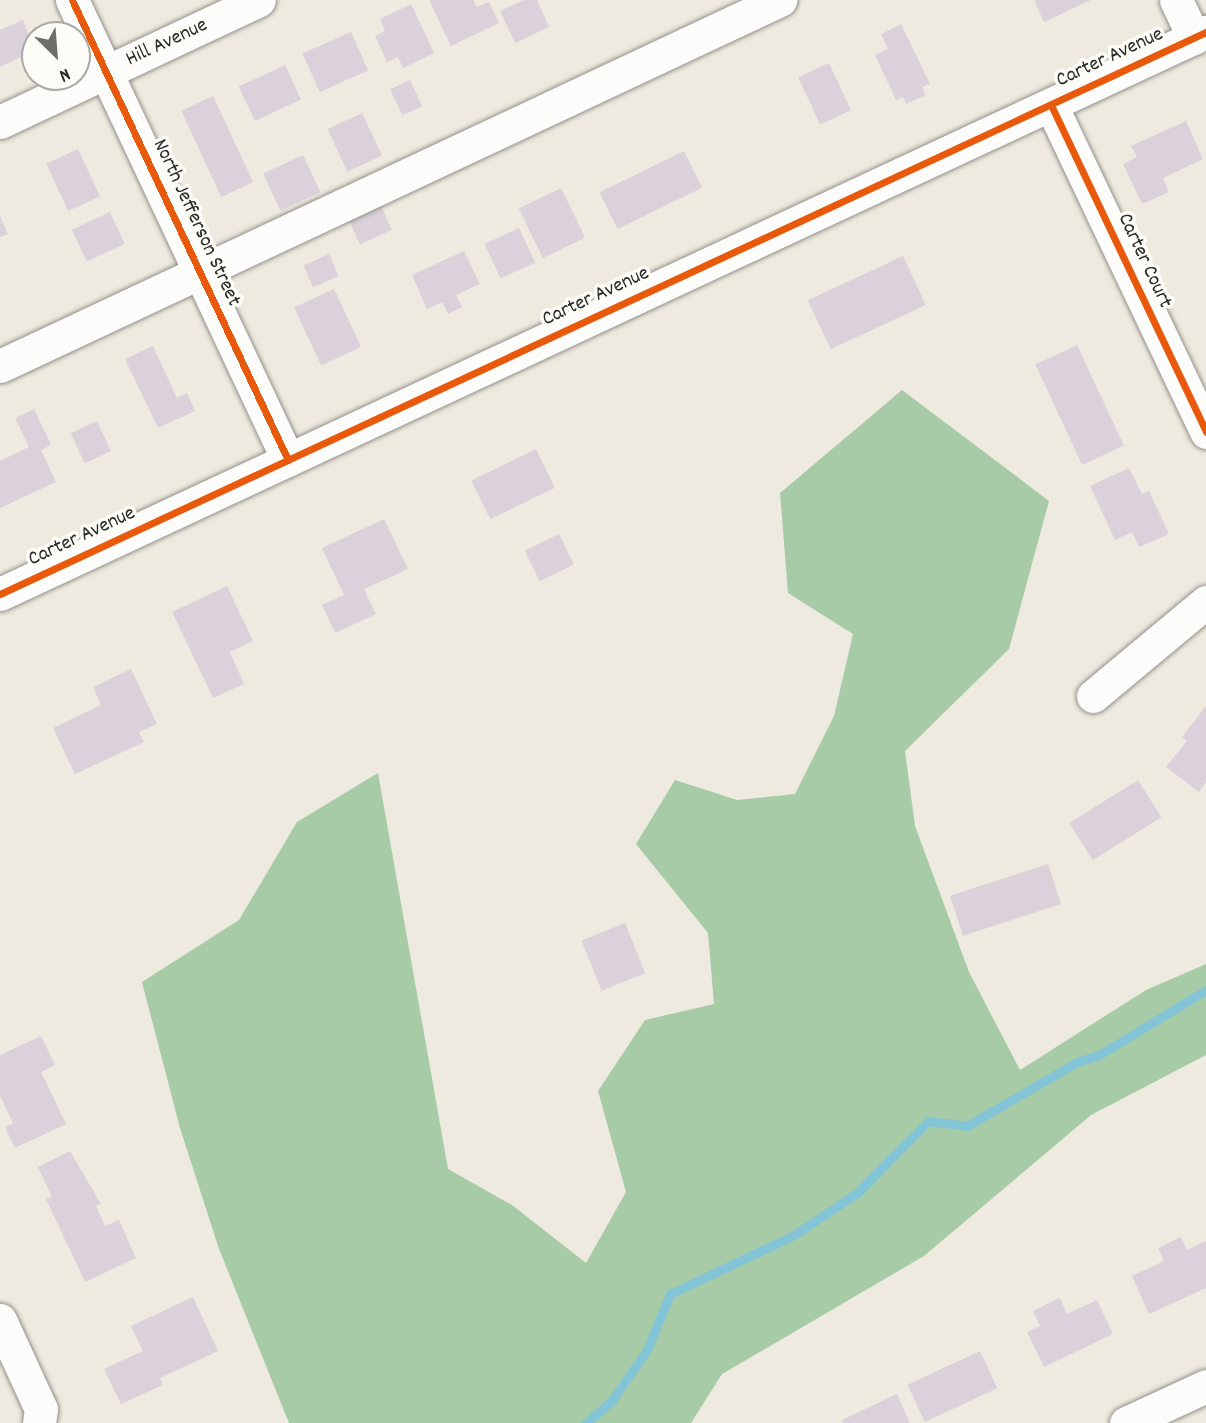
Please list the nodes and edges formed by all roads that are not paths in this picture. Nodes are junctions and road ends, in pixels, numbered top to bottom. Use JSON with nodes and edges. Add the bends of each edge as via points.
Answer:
{"nodes":[{"id":1,"x":72,"y":0,"type":"edge"},
{"id":2,"x":259,"y":0,"type":"edge"},
{"id":3,"x":780,"y":0,"type":"edge"},
{"id":4,"x":1176,"y":0,"type":"edge"},
{"id":5,"x":1200,"y":35,"type":"edge"},
{"id":6,"x":106,"y":72,"type":"junction"},
{"id":7,"x":1051,"y":105,"type":"junction"},
{"id":8,"x":0,"y":122,"type":"edge"},
{"id":9,"x":200,"y":272,"type":"junction"},
{"id":10,"x":0,"y":366,"type":"edge"},
{"id":11,"x":1206,"y":432,"type":"edge"},
{"id":12,"x":288,"y":460,"type":"junction"},
{"id":13,"x":0,"y":594,"type":"edge"},
{"id":14,"x":1206,"y":602,"type":"edge"},
{"id":15,"x":1093,"y":695,"type":"dead end"},
{"id":16,"x":0,"y":1320,"type":"edge"},
{"id":17,"x":1206,"y":1386,"type":"edge"},
{"id":18,"x":39,"y":1423,"type":"edge"},
{"id":19,"x":1126,"y":1423,"type":"edge"}],
"edges":[{"from":1,"to":6,"type":"street","name":"North Jefferson Street"},
{"from":2,"to":6,"type":"street","name":"Hill Avenue"},
{"from":3,"to":9,"type":"street"},
{"from":4,"to":5,"type":"street"},
{"from":5,"to":7,"type":"street","name":"Carter Avenue"},
{"from":6,"to":8,"type":"street","name":"Hill Avenue"},
{"from":6,"to":9,"type":"street","name":"North Jefferson Street"},
{"from":7,"to":11,"type":"street","name":"Carter Court"},
{"from":7,"to":12,"type":"street","name":"Carter Avenue"},
{"from":9,"to":10,"type":"street"},
{"from":9,"to":12,"type":"street","name":"North Jefferson Street"},
{"from":12,"to":13,"type":"street","name":"Carter Avenue"},
{"from":14,"to":15,"type":"street"},
{"from":16,"to":18,"type":"street","via":[[41,1409]]},
{"from":17,"to":19,"type":"street"}]}
